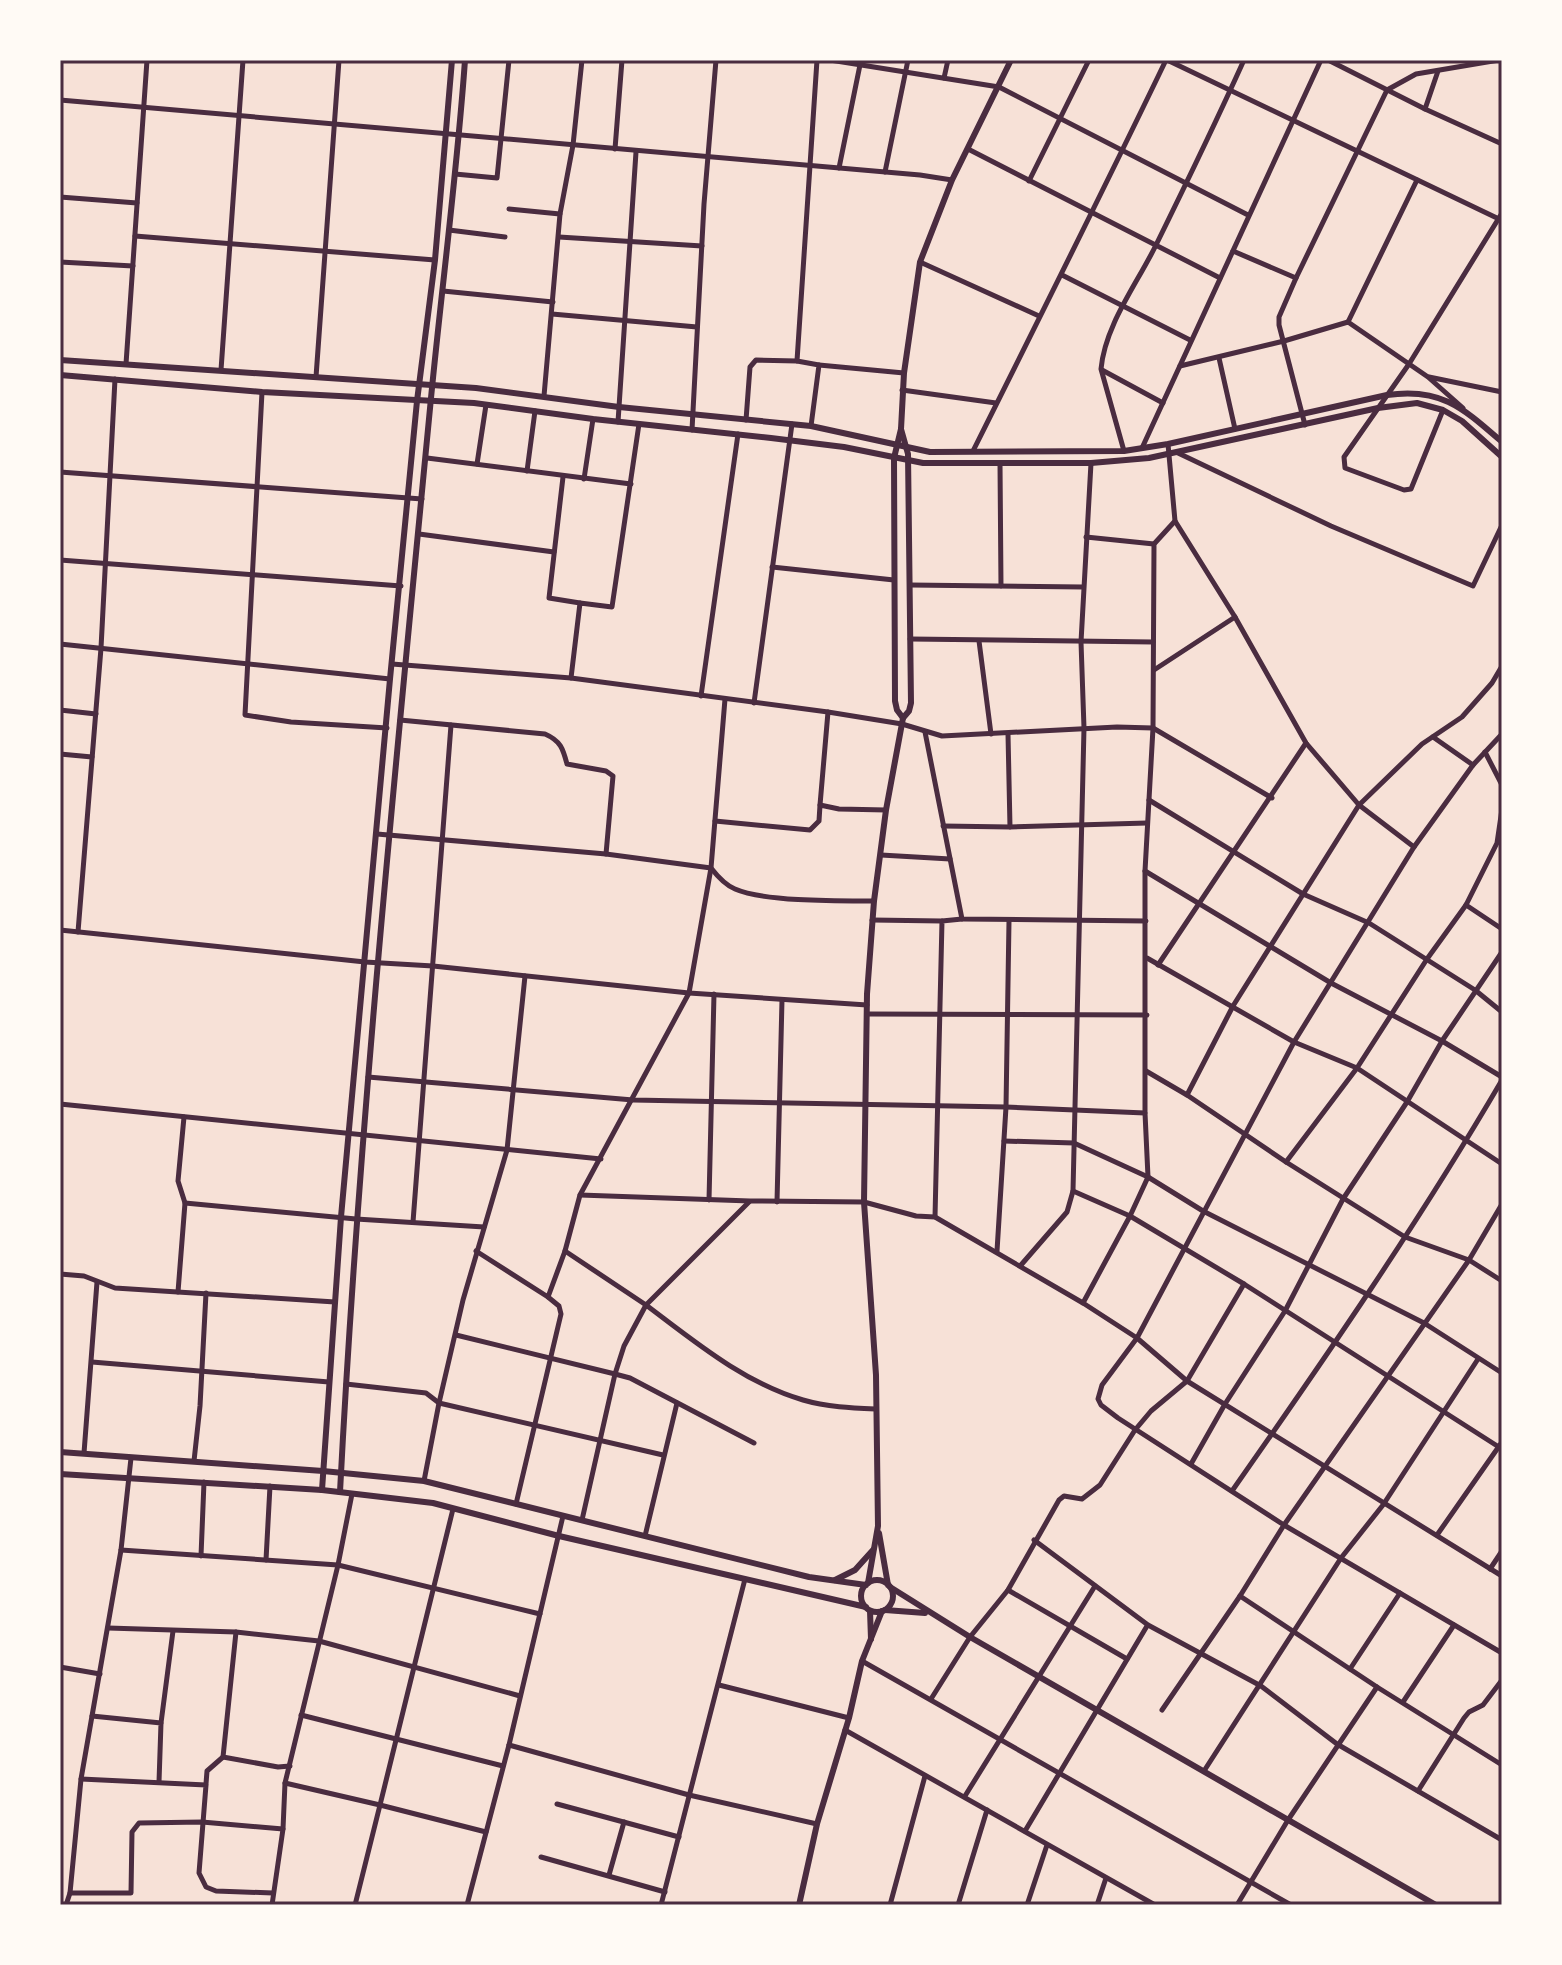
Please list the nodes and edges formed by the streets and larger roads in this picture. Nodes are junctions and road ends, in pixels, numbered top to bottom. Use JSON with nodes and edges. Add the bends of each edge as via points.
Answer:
{"nodes":[{"id":1,"x":147,"y":60,"type":"edge"},
{"id":2,"x":243,"y":60,"type":"edge"},
{"id":3,"x":339,"y":60,"type":"edge"},
{"id":4,"x":452,"y":60,"type":"edge"},
{"id":5,"x":465,"y":60,"type":"edge"},
{"id":6,"x":509,"y":60,"type":"edge"},
{"id":7,"x":582,"y":60,"type":"edge"},
{"id":8,"x":622,"y":60,"type":"edge"},
{"id":9,"x":716,"y":60,"type":"edge"},
{"id":10,"x":817,"y":60,"type":"edge"},
{"id":11,"x":830,"y":60,"type":"edge"},
{"id":12,"x":908,"y":60,"type":"edge"},
{"id":13,"x":948,"y":60,"type":"edge"},
{"id":14,"x":1011,"y":60,"type":"edge"},
{"id":15,"x":1089,"y":60,"type":"edge"},
{"id":16,"x":1167,"y":60,"type":"edge"},
{"id":17,"x":1244,"y":60,"type":"edge"},
{"id":18,"x":1321,"y":60,"type":"edge"},
{"id":19,"x":1328,"y":60,"type":"edge"},
{"id":20,"x":1354,"y":60,"type":"edge"},
{"id":21,"x":1496,"y":60,"type":"edge"},
{"id":22,"x":860,"y":62,"type":"edge"},
{"id":23,"x":1438,"y":70,"type":"junction"},
{"id":24,"x":1352,"y":71,"type":"junction"},
{"id":25,"x":906,"y":72,"type":"junction"},
{"id":26,"x":944,"y":78,"type":"junction"},
{"id":27,"x":999,"y":87,"type":"junction"},
{"id":28,"x":1231,"y":89,"type":"junction"},
{"id":29,"x":1387,"y":90,"type":"junction"},
{"id":30,"x":60,"y":100,"type":"edge"},
{"id":31,"x":144,"y":106,"type":"junction"},
{"id":32,"x":1425,"y":109,"type":"junction"},
{"id":33,"x":239,"y":115,"type":"junction"},
{"id":34,"x":1060,"y":118,"type":"junction"},
{"id":35,"x":1294,"y":121,"type":"junction"},
{"id":36,"x":334,"y":124,"type":"junction"},
{"id":37,"x":447,"y":132,"type":"junction"},
{"id":38,"x":460,"y":133,"type":"junction"},
{"id":39,"x":502,"y":138,"type":"junction"},
{"id":40,"x":1502,"y":144,"type":"edge"},
{"id":41,"x":573,"y":145,"type":"junction"},
{"id":42,"x":615,"y":149,"type":"junction"},
{"id":43,"x":968,"y":149,"type":"junction"},
{"id":44,"x":1123,"y":150,"type":"junction"},
{"id":45,"x":636,"y":152,"type":"junction"},
{"id":46,"x":1357,"y":152,"type":"junction"},
{"id":47,"x":709,"y":158,"type":"junction"},
{"id":48,"x":812,"y":166,"type":"junction"},
{"id":49,"x":839,"y":168,"type":"junction"},
{"id":50,"x":885,"y":172,"type":"junction"},
{"id":51,"x":455,"y":174,"type":"junction"},
{"id":52,"x":952,"y":180,"type":"junction"},
{"id":53,"x":1417,"y":180,"type":"junction"},
{"id":54,"x":1029,"y":181,"type":"junction"},
{"id":55,"x":1185,"y":183,"type":"junction"},
{"id":56,"x":60,"y":197,"type":"edge"},
{"id":57,"x":137,"y":203,"type":"junction"},
{"id":58,"x":509,"y":209,"type":"dead end"},
{"id":59,"x":560,"y":214,"type":"junction"},
{"id":60,"x":1092,"y":214,"type":"junction"},
{"id":61,"x":1248,"y":215,"type":"junction"},
{"id":62,"x":1500,"y":216,"type":"edge"},
{"id":63,"x":449,"y":230,"type":"junction"},
{"id":64,"x":135,"y":236,"type":"junction"},
{"id":65,"x":505,"y":237,"type":"dead end"},
{"id":66,"x":559,"y":237,"type":"junction"},
{"id":67,"x":630,"y":241,"type":"junction"},
{"id":68,"x":230,"y":244,"type":"junction"},
{"id":69,"x":702,"y":246,"type":"junction"},
{"id":70,"x":1155,"y":247,"type":"junction"},
{"id":71,"x":325,"y":250,"type":"junction"},
{"id":72,"x":1233,"y":251,"type":"junction"},
{"id":73,"x":435,"y":260,"type":"junction"},
{"id":74,"x":60,"y":262,"type":"edge"},
{"id":75,"x":920,"y":262,"type":"junction"},
{"id":76,"x":133,"y":266,"type":"junction"},
{"id":77,"x":1062,"y":275,"type":"junction"},
{"id":78,"x":1220,"y":278,"type":"junction"},
{"id":79,"x":1296,"y":278,"type":"junction"},
{"id":80,"x":443,"y":291,"type":"junction"},
{"id":81,"x":553,"y":302,"type":"junction"},
{"id":82,"x":1124,"y":306,"type":"junction"},
{"id":83,"x":552,"y":314,"type":"junction"},
{"id":84,"x":1039,"y":316,"type":"junction"},
{"id":85,"x":625,"y":320,"type":"junction"},
{"id":86,"x":1348,"y":322,"type":"junction"},
{"id":87,"x":697,"y":327,"type":"junction"},
{"id":88,"x":1190,"y":340,"type":"junction"},
{"id":89,"x":1284,"y":341,"type":"junction"},
{"id":90,"x":1219,"y":358,"type":"junction"},
{"id":91,"x":60,"y":360,"type":"edge"},
{"id":92,"x":797,"y":361,"type":"junction"},
{"id":93,"x":126,"y":364,"type":"junction"},
{"id":94,"x":1409,"y":364,"type":"junction"},
{"id":95,"x":819,"y":365,"type":"junction"},
{"id":96,"x":1179,"y":367,"type":"junction"},
{"id":97,"x":1101,"y":369,"type":"junction"},
{"id":98,"x":221,"y":370,"type":"junction"},
{"id":99,"x":904,"y":373,"type":"junction"},
{"id":100,"x":60,"y":375,"type":"edge"},
{"id":101,"x":316,"y":377,"type":"junction"},
{"id":102,"x":1428,"y":377,"type":"junction"},
{"id":103,"x":115,"y":379,"type":"junction"},
{"id":104,"x":419,"y":384,"type":"junction"},
{"id":105,"x":433,"y":384,"type":"junction"},
{"id":106,"x":902,"y":390,"type":"junction"},
{"id":107,"x":262,"y":392,"type":"junction"},
{"id":108,"x":1502,"y":392,"type":"edge"},
{"id":109,"x":1387,"y":395,"type":"junction"},
{"id":110,"x":544,"y":396,"type":"junction"},
{"id":111,"x":417,"y":401,"type":"junction"},
{"id":112,"x":431,"y":402,"type":"junction"},
{"id":113,"x":997,"y":403,"type":"junction"},
{"id":114,"x":1163,"y":403,"type":"junction"},
{"id":115,"x":486,"y":405,"type":"junction"},
{"id":116,"x":619,"y":407,"type":"junction"},
{"id":117,"x":1378,"y":408,"type":"junction"},
{"id":118,"x":1443,"y":410,"type":"junction"},
{"id":119,"x":535,"y":411,"type":"junction"},
{"id":120,"x":1302,"y":413,"type":"junction"},
{"id":121,"x":1470,"y":414,"type":"junction"},
{"id":122,"x":693,"y":415,"type":"junction"},
{"id":123,"x":593,"y":419,"type":"junction"},
{"id":124,"x":746,"y":420,"type":"junction"},
{"id":125,"x":618,"y":422,"type":"junction"},
{"id":126,"x":639,"y":424,"type":"junction"},
{"id":127,"x":792,"y":424,"type":"junction"},
{"id":128,"x":1305,"y":425,"type":"junction"},
{"id":129,"x":811,"y":426,"type":"junction"},
{"id":130,"x":901,"y":429,"type":"junction"},
{"id":131,"x":1235,"y":429,"type":"junction"},
{"id":132,"x":692,"y":430,"type":"junction"},
{"id":133,"x":738,"y":434,"type":"junction"},
{"id":134,"x":790,"y":440,"type":"junction"},
{"id":135,"x":1502,"y":442,"type":"edge"},
{"id":136,"x":896,"y":443,"type":"junction"},
{"id":137,"x":1168,"y":444,"type":"junction"},
{"id":138,"x":907,"y":447,"type":"junction"},
{"id":139,"x":1142,"y":448,"type":"junction"},
{"id":140,"x":973,"y":451,"type":"junction"},
{"id":141,"x":1124,"y":451,"type":"junction"},
{"id":142,"x":1178,"y":453,"type":"junction"},
{"id":143,"x":1168,"y":455,"type":"junction"},
{"id":144,"x":1502,"y":457,"type":"edge"},
{"id":145,"x":427,"y":458,"type":"junction"},
{"id":146,"x":894,"y":458,"type":"junction"},
{"id":147,"x":908,"y":462,"type":"junction"},
{"id":148,"x":1000,"y":463,"type":"junction"},
{"id":149,"x":1091,"y":463,"type":"junction"},
{"id":150,"x":477,"y":464,"type":"junction"},
{"id":151,"x":527,"y":471,"type":"junction"},
{"id":152,"x":60,"y":472,"type":"edge"},
{"id":153,"x":110,"y":476,"type":"junction"},
{"id":154,"x":563,"y":477,"type":"junction"},
{"id":155,"x":584,"y":479,"type":"junction"},
{"id":156,"x":631,"y":484,"type":"junction"},
{"id":157,"x":257,"y":486,"type":"junction"},
{"id":158,"x":409,"y":498,"type":"junction"},
{"id":159,"x":422,"y":499,"type":"junction"},
{"id":160,"x":1175,"y":521,"type":"junction"},
{"id":161,"x":1502,"y":525,"type":"edge"},
{"id":162,"x":419,"y":534,"type":"junction"},
{"id":163,"x":1086,"y":537,"type":"junction"},
{"id":164,"x":1154,"y":544,"type":"junction"},
{"id":165,"x":554,"y":552,"type":"junction"},
{"id":166,"x":60,"y":560,"type":"edge"},
{"id":167,"x":104,"y":563,"type":"junction"},
{"id":168,"x":772,"y":567,"type":"junction"},
{"id":169,"x":251,"y":573,"type":"junction"},
{"id":170,"x":894,"y":580,"type":"junction"},
{"id":171,"x":910,"y":585,"type":"junction"},
{"id":172,"x":401,"y":586,"type":"junction"},
{"id":173,"x":1001,"y":586,"type":"junction"},
{"id":174,"x":1083,"y":587,"type":"junction"},
{"id":175,"x":580,"y":603,"type":"junction"},
{"id":176,"x":1235,"y":617,"type":"junction"},
{"id":177,"x":910,"y":639,"type":"junction"},
{"id":178,"x":979,"y":641,"type":"junction"},
{"id":179,"x":1081,"y":642,"type":"junction"},
{"id":180,"x":1153,"y":642,"type":"junction"},
{"id":181,"x":60,"y":644,"type":"edge"},
{"id":182,"x":101,"y":648,"type":"junction"},
{"id":183,"x":247,"y":662,"type":"junction"},
{"id":184,"x":392,"y":664,"type":"junction"},
{"id":185,"x":406,"y":664,"type":"junction"},
{"id":186,"x":1502,"y":666,"type":"edge"},
{"id":187,"x":1154,"y":670,"type":"junction"},
{"id":188,"x":571,"y":678,"type":"junction"},
{"id":189,"x":390,"y":679,"type":"junction"},
{"id":190,"x":701,"y":696,"type":"junction"},
{"id":191,"x":725,"y":699,"type":"junction"},
{"id":192,"x":754,"y":703,"type":"junction"},
{"id":193,"x":60,"y":710,"type":"edge"},
{"id":194,"x":828,"y":712,"type":"junction"},
{"id":195,"x":96,"y":714,"type":"junction"},
{"id":196,"x":400,"y":720,"type":"junction"},
{"id":197,"x":902,"y":721,"type":"junction"},
{"id":198,"x":451,"y":725,"type":"junction"},
{"id":199,"x":387,"y":728,"type":"junction"},
{"id":200,"x":1084,"y":728,"type":"junction"},
{"id":201,"x":1153,"y":728,"type":"junction"},
{"id":202,"x":925,"y":732,"type":"junction"},
{"id":203,"x":991,"y":734,"type":"junction"},
{"id":204,"x":1008,"y":734,"type":"junction"},
{"id":205,"x":1502,"y":734,"type":"edge"},
{"id":206,"x":1433,"y":737,"type":"junction"},
{"id":207,"x":1306,"y":743,"type":"junction"},
{"id":208,"x":1485,"y":752,"type":"junction"},
{"id":209,"x":60,"y":754,"type":"edge"},
{"id":210,"x":92,"y":757,"type":"junction"},
{"id":211,"x":1473,"y":765,"type":"junction"},
{"id":212,"x":1502,"y":785,"type":"edge"},
{"id":213,"x":1272,"y":798,"type":"junction"},
{"id":214,"x":1149,"y":800,"type":"junction"},
{"id":215,"x":820,"y":805,"type":"junction"},
{"id":216,"x":1359,"y":805,"type":"junction"},
{"id":217,"x":1502,"y":809,"type":"edge"},
{"id":218,"x":886,"y":810,"type":"junction"},
{"id":219,"x":715,"y":821,"type":"junction"},
{"id":220,"x":1147,"y":823,"type":"junction"},
{"id":221,"x":1080,"y":825,"type":"junction"},
{"id":222,"x":943,"y":826,"type":"junction"},
{"id":223,"x":1010,"y":827,"type":"junction"},
{"id":224,"x":377,"y":834,"type":"junction"},
{"id":225,"x":389,"y":836,"type":"junction"},
{"id":226,"x":444,"y":842,"type":"junction"},
{"id":227,"x":1414,"y":847,"type":"junction"},
{"id":228,"x":1236,"y":851,"type":"junction"},
{"id":229,"x":606,"y":854,"type":"junction"},
{"id":230,"x":881,"y":855,"type":"junction"},
{"id":231,"x":950,"y":859,"type":"junction"},
{"id":232,"x":711,"y":868,"type":"junction"},
{"id":233,"x":1145,"y":871,"type":"junction"},
{"id":234,"x":1303,"y":894,"type":"junction"},
{"id":235,"x":874,"y":901,"type":"junction"},
{"id":236,"x":1197,"y":905,"type":"junction"},
{"id":237,"x":1466,"y":905,"type":"junction"},
{"id":238,"x":962,"y":919,"type":"junction"},
{"id":239,"x":872,"y":920,"type":"junction"},
{"id":240,"x":942,"y":921,"type":"junction"},
{"id":241,"x":1009,"y":921,"type":"junction"},
{"id":242,"x":1146,"y":921,"type":"junction"},
{"id":243,"x":1078,"y":922,"type":"junction"},
{"id":244,"x":1369,"y":923,"type":"junction"},
{"id":245,"x":1502,"y":929,"type":"edge"},
{"id":246,"x":60,"y":930,"type":"edge"},
{"id":247,"x":78,"y":932,"type":"junction"},
{"id":248,"x":1271,"y":947,"type":"junction"},
{"id":249,"x":1502,"y":952,"type":"edge"},
{"id":250,"x":1146,"y":958,"type":"junction"},
{"id":251,"x":1427,"y":959,"type":"junction"},
{"id":252,"x":365,"y":962,"type":"junction"},
{"id":253,"x":377,"y":963,"type":"junction"},
{"id":254,"x":1158,"y":965,"type":"junction"},
{"id":255,"x":433,"y":966,"type":"junction"},
{"id":256,"x":525,"y":976,"type":"junction"},
{"id":257,"x":1331,"y":983,"type":"junction"},
{"id":258,"x":1475,"y":990,"type":"junction"},
{"id":259,"x":689,"y":993,"type":"junction"},
{"id":260,"x":714,"y":994,"type":"junction"},
{"id":261,"x":782,"y":1000,"type":"junction"},
{"id":262,"x":1233,"y":1006,"type":"junction"},
{"id":263,"x":867,"y":1009,"type":"junction"},
{"id":264,"x":1502,"y":1012,"type":"edge"},
{"id":265,"x":941,"y":1014,"type":"junction"},
{"id":266,"x":1007,"y":1014,"type":"junction"},
{"id":267,"x":1076,"y":1015,"type":"junction"},
{"id":268,"x":1147,"y":1015,"type":"junction"},
{"id":269,"x":1392,"y":1015,"type":"junction"},
{"id":270,"x":1442,"y":1041,"type":"junction"},
{"id":271,"x":1294,"y":1042,"type":"junction"},
{"id":272,"x":1357,"y":1068,"type":"junction"},
{"id":273,"x":1146,"y":1071,"type":"junction"},
{"id":274,"x":368,"y":1077,"type":"junction"},
{"id":275,"x":1502,"y":1079,"type":"edge"},
{"id":276,"x":426,"y":1082,"type":"junction"},
{"id":277,"x":515,"y":1088,"type":"junction"},
{"id":278,"x":1187,"y":1095,"type":"junction"},
{"id":279,"x":633,"y":1100,"type":"junction"},
{"id":280,"x":1407,"y":1102,"type":"junction"},
{"id":281,"x":711,"y":1103,"type":"junction"},
{"id":282,"x":60,"y":1104,"type":"edge"},
{"id":283,"x":781,"y":1104,"type":"junction"},
{"id":284,"x":864,"y":1105,"type":"junction"},
{"id":285,"x":939,"y":1106,"type":"junction"},
{"id":286,"x":1006,"y":1107,"type":"junction"},
{"id":287,"x":1074,"y":1109,"type":"junction"},
{"id":288,"x":1145,"y":1113,"type":"junction"},
{"id":289,"x":184,"y":1117,"type":"junction"},
{"id":290,"x":350,"y":1133,"type":"junction"},
{"id":291,"x":1244,"y":1134,"type":"junction"},
{"id":292,"x":365,"y":1135,"type":"junction"},
{"id":293,"x":1467,"y":1140,"type":"junction"},
{"id":294,"x":1004,"y":1141,"type":"junction"},
{"id":295,"x":420,"y":1143,"type":"junction"},
{"id":296,"x":1074,"y":1143,"type":"junction"},
{"id":297,"x":507,"y":1150,"type":"junction"},
{"id":298,"x":601,"y":1159,"type":"junction"},
{"id":299,"x":1286,"y":1162,"type":"junction"},
{"id":300,"x":1502,"y":1164,"type":"edge"},
{"id":301,"x":1148,"y":1177,"type":"junction"},
{"id":302,"x":1073,"y":1191,"type":"junction"},
{"id":303,"x":580,"y":1195,"type":"junction"},
{"id":304,"x":1343,"y":1199,"type":"junction"},
{"id":305,"x":709,"y":1200,"type":"junction"},
{"id":306,"x":750,"y":1201,"type":"junction"},
{"id":307,"x":777,"y":1202,"type":"junction"},
{"id":308,"x":864,"y":1202,"type":"junction"},
{"id":309,"x":185,"y":1203,"type":"junction"},
{"id":310,"x":1502,"y":1204,"type":"edge"},
{"id":311,"x":1203,"y":1211,"type":"junction"},
{"id":312,"x":1130,"y":1216,"type":"junction"},
{"id":313,"x":341,"y":1217,"type":"junction"},
{"id":314,"x":935,"y":1217,"type":"junction"},
{"id":315,"x":356,"y":1219,"type":"junction"},
{"id":316,"x":413,"y":1222,"type":"junction"},
{"id":317,"x":484,"y":1227,"type":"junction"},
{"id":318,"x":1405,"y":1237,"type":"junction"},
{"id":319,"x":1183,"y":1249,"type":"junction"},
{"id":320,"x":476,"y":1251,"type":"junction"},
{"id":321,"x":565,"y":1251,"type":"junction"},
{"id":322,"x":997,"y":1251,"type":"junction"},
{"id":323,"x":1469,"y":1260,"type":"junction"},
{"id":324,"x":1021,"y":1265,"type":"junction"},
{"id":325,"x":1310,"y":1265,"type":"junction"},
{"id":326,"x":60,"y":1274,"type":"edge"},
{"id":327,"x":1502,"y":1281,"type":"edge"},
{"id":328,"x":97,"y":1282,"type":"junction"},
{"id":329,"x":1244,"y":1284,"type":"junction"},
{"id":330,"x":178,"y":1292,"type":"junction"},
{"id":331,"x":206,"y":1293,"type":"junction"},
{"id":332,"x":1368,"y":1293,"type":"junction"},
{"id":333,"x":548,"y":1297,"type":"junction"},
{"id":334,"x":335,"y":1302,"type":"junction"},
{"id":335,"x":1083,"y":1303,"type":"junction"},
{"id":336,"x":646,"y":1305,"type":"junction"},
{"id":337,"x":1285,"y":1311,"type":"junction"},
{"id":338,"x":1424,"y":1323,"type":"junction"},
{"id":339,"x":456,"y":1335,"type":"junction"},
{"id":340,"x":1137,"y":1338,"type":"junction"},
{"id":341,"x":1335,"y":1341,"type":"junction"},
{"id":342,"x":550,"y":1358,"type":"junction"},
{"id":343,"x":1478,"y":1359,"type":"junction"},
{"id":344,"x":92,"y":1362,"type":"junction"},
{"id":345,"x":200,"y":1373,"type":"junction"},
{"id":346,"x":1502,"y":1373,"type":"edge"},
{"id":347,"x":615,"y":1374,"type":"junction"},
{"id":348,"x":1388,"y":1377,"type":"junction"},
{"id":349,"x":1187,"y":1381,"type":"junction"},
{"id":350,"x":329,"y":1382,"type":"junction"},
{"id":351,"x":346,"y":1384,"type":"junction"},
{"id":352,"x":439,"y":1403,"type":"junction"},
{"id":353,"x":677,"y":1403,"type":"junction"},
{"id":354,"x":1225,"y":1404,"type":"junction"},
{"id":355,"x":876,"y":1409,"type":"junction"},
{"id":356,"x":1444,"y":1413,"type":"junction"},
{"id":357,"x":534,"y":1426,"type":"junction"},
{"id":358,"x":1135,"y":1430,"type":"junction"},
{"id":359,"x":1272,"y":1434,"type":"junction"},
{"id":360,"x":600,"y":1441,"type":"junction"},
{"id":361,"x":754,"y":1443,"type":"dead end"},
{"id":362,"x":1501,"y":1446,"type":"edge"},
{"id":363,"x":60,"y":1452,"type":"edge"},
{"id":364,"x":84,"y":1453,"type":"junction"},
{"id":365,"x":663,"y":1455,"type":"junction"},
{"id":366,"x":131,"y":1458,"type":"junction"},
{"id":367,"x":194,"y":1461,"type":"junction"},
{"id":368,"x":1191,"y":1464,"type":"junction"},
{"id":369,"x":1326,"y":1468,"type":"junction"},
{"id":370,"x":323,"y":1471,"type":"junction"},
{"id":371,"x":341,"y":1473,"type":"junction"},
{"id":372,"x":60,"y":1474,"type":"edge"},
{"id":373,"x":129,"y":1479,"type":"junction"},
{"id":374,"x":424,"y":1481,"type":"junction"},
{"id":375,"x":204,"y":1482,"type":"junction"},
{"id":376,"x":270,"y":1486,"type":"junction"},
{"id":377,"x":322,"y":1490,"type":"junction"},
{"id":378,"x":1232,"y":1491,"type":"junction"},
{"id":379,"x":340,"y":1492,"type":"junction"},
{"id":380,"x":352,"y":1493,"type":"junction"},
{"id":381,"x":516,"y":1504,"type":"junction"},
{"id":382,"x":1383,"y":1505,"type":"junction"},
{"id":383,"x":453,"y":1509,"type":"junction"},
{"id":384,"x":563,"y":1516,"type":"junction"},
{"id":385,"x":582,"y":1520,"type":"junction"},
{"id":386,"x":1284,"y":1525,"type":"junction"},
{"id":387,"x":878,"y":1526,"type":"junction"},
{"id":388,"x":1437,"y":1535,"type":"junction"},
{"id":389,"x":559,"y":1536,"type":"junction"},
{"id":390,"x":645,"y":1536,"type":"junction"},
{"id":391,"x":1034,"y":1540,"type":"junction"},
{"id":392,"x":876,"y":1543,"type":"junction"},
{"id":393,"x":121,"y":1550,"type":"junction"},
{"id":394,"x":1502,"y":1551,"type":"edge"},
{"id":395,"x":201,"y":1556,"type":"junction"},
{"id":396,"x":1341,"y":1558,"type":"junction"},
{"id":397,"x":266,"y":1560,"type":"junction"},
{"id":398,"x":338,"y":1565,"type":"junction"},
{"id":399,"x":1490,"y":1569,"type":"junction"},
{"id":400,"x":1502,"y":1576,"type":"edge"},
{"id":401,"x":745,"y":1579,"type":"junction"},
{"id":402,"x":831,"y":1581,"type":"junction"},
{"id":403,"x":867,"y":1584,"type":"junction"},
{"id":404,"x":889,"y":1586,"type":"junction"},
{"id":405,"x":1095,"y":1586,"type":"junction"},
{"id":406,"x":435,"y":1587,"type":"junction"},
{"id":407,"x":1008,"y":1590,"type":"junction"},
{"id":408,"x":1400,"y":1593,"type":"junction"},
{"id":409,"x":1240,"y":1596,"type":"junction"},
{"id":410,"x":868,"y":1609,"type":"junction"},
{"id":411,"x":883,"y":1611,"type":"junction"},
{"id":412,"x":929,"y":1613,"type":"junction"},
{"id":413,"x":540,"y":1614,"type":"junction"},
{"id":414,"x":1148,"y":1625,"type":"junction"},
{"id":415,"x":1454,"y":1625,"type":"junction"},
{"id":416,"x":1070,"y":1627,"type":"junction"},
{"id":417,"x":108,"y":1628,"type":"junction"},
{"id":418,"x":173,"y":1631,"type":"junction"},
{"id":419,"x":236,"y":1632,"type":"junction"},
{"id":420,"x":1294,"y":1632,"type":"junction"},
{"id":421,"x":970,"y":1637,"type":"junction"},
{"id":422,"x":871,"y":1639,"type":"junction"},
{"id":423,"x":319,"y":1641,"type":"junction"},
{"id":424,"x":1202,"y":1652,"type":"junction"},
{"id":425,"x":1502,"y":1653,"type":"edge"},
{"id":426,"x":1127,"y":1659,"type":"junction"},
{"id":427,"x":862,"y":1661,"type":"junction"},
{"id":428,"x":60,"y":1667,"type":"edge"},
{"id":429,"x":413,"y":1668,"type":"junction"},
{"id":430,"x":1350,"y":1669,"type":"junction"},
{"id":431,"x":100,"y":1674,"type":"junction"},
{"id":432,"x":1040,"y":1677,"type":"junction"},
{"id":433,"x":1502,"y":1680,"type":"edge"},
{"id":434,"x":719,"y":1685,"type":"junction"},
{"id":435,"x":1261,"y":1686,"type":"junction"},
{"id":436,"x":1377,"y":1687,"type":"junction"},
{"id":437,"x":520,"y":1696,"type":"junction"},
{"id":438,"x":931,"y":1699,"type":"junction"},
{"id":439,"x":1403,"y":1702,"type":"junction"},
{"id":440,"x":1162,"y":1710,"type":"dead end"},
{"id":441,"x":1098,"y":1711,"type":"junction"},
{"id":442,"x":301,"y":1715,"type":"junction"},
{"id":443,"x":92,"y":1716,"type":"junction"},
{"id":444,"x":849,"y":1718,"type":"junction"},
{"id":445,"x":161,"y":1723,"type":"junction"},
{"id":446,"x":845,"y":1730,"type":"junction"},
{"id":447,"x":1455,"y":1735,"type":"junction"},
{"id":448,"x":396,"y":1739,"type":"junction"},
{"id":449,"x":1000,"y":1740,"type":"junction"},
{"id":450,"x":1337,"y":1744,"type":"junction"},
{"id":451,"x":509,"y":1745,"type":"junction"},
{"id":452,"x":223,"y":1757,"type":"junction"},
{"id":453,"x":1502,"y":1765,"type":"edge"},
{"id":454,"x":290,"y":1766,"type":"junction"},
{"id":455,"x":503,"y":1766,"type":"junction"},
{"id":456,"x":1204,"y":1771,"type":"junction"},
{"id":457,"x":1060,"y":1773,"type":"junction"},
{"id":458,"x":925,"y":1776,"type":"junction"},
{"id":459,"x":81,"y":1779,"type":"junction"},
{"id":460,"x":159,"y":1782,"type":"junction"},
{"id":461,"x":285,"y":1783,"type":"junction"},
{"id":462,"x":206,"y":1785,"type":"junction"},
{"id":463,"x":1418,"y":1791,"type":"junction"},
{"id":464,"x":689,"y":1795,"type":"junction"},
{"id":465,"x":965,"y":1797,"type":"junction"},
{"id":466,"x":557,"y":1804,"type":"dead end"},
{"id":467,"x":380,"y":1805,"type":"junction"},
{"id":468,"x":987,"y":1810,"type":"junction"},
{"id":469,"x":1288,"y":1820,"type":"junction"},
{"id":470,"x":202,"y":1822,"type":"junction"},
{"id":471,"x":624,"y":1822,"type":"junction"},
{"id":472,"x":817,"y":1824,"type":"junction"},
{"id":473,"x":283,"y":1829,"type":"junction"},
{"id":474,"x":1025,"y":1831,"type":"junction"},
{"id":475,"x":486,"y":1832,"type":"junction"},
{"id":476,"x":679,"y":1837,"type":"junction"},
{"id":477,"x":1502,"y":1840,"type":"edge"},
{"id":478,"x":1048,"y":1845,"type":"junction"},
{"id":479,"x":541,"y":1857,"type":"dead end"},
{"id":480,"x":609,"y":1875,"type":"junction"},
{"id":481,"x":1106,"y":1878,"type":"junction"},
{"id":482,"x":1250,"y":1882,"type":"junction"},
{"id":483,"x":665,"y":1892,"type":"junction"},
{"id":484,"x":70,"y":1893,"type":"junction"},
{"id":485,"x":273,"y":1893,"type":"junction"},
{"id":486,"x":799,"y":1904,"type":"edge"},
{"id":487,"x":66,"y":1905,"type":"edge"},
{"id":488,"x":272,"y":1905,"type":"edge"},
{"id":489,"x":355,"y":1905,"type":"edge"},
{"id":490,"x":467,"y":1905,"type":"edge"},
{"id":491,"x":661,"y":1905,"type":"edge"},
{"id":492,"x":810,"y":1905,"type":"edge"},
{"id":493,"x":890,"y":1905,"type":"edge"},
{"id":494,"x":958,"y":1905,"type":"edge"},
{"id":495,"x":1027,"y":1905,"type":"edge"},
{"id":496,"x":1097,"y":1905,"type":"edge"},
{"id":497,"x":1155,"y":1905,"type":"edge"},
{"id":498,"x":1237,"y":1905,"type":"edge"},
{"id":499,"x":1291,"y":1905,"type":"edge"},
{"id":500,"x":1436,"y":1905,"type":"edge"}],
"edges":[{"from":1,"to":31,"type":"street"},
{"from":2,"to":33,"type":"street"},
{"from":3,"to":36,"type":"street"},
{"from":4,"to":37,"type":"street"},
{"from":5,"to":38,"type":"street"},
{"from":6,"to":39,"type":"street"},
{"from":7,"to":41,"type":"street"},
{"from":8,"to":42,"type":"street"},
{"from":9,"to":47,"type":"street"},
{"from":10,"to":48,"type":"street"},
{"from":11,"to":22,"type":"street"},
{"from":12,"to":25,"type":"street"},
{"from":13,"to":26,"type":"street"},
{"from":14,"to":27,"type":"street"},
{"from":15,"to":34,"type":"street"},
{"from":16,"to":28,"type":"street"},
{"from":16,"to":44,"type":"street"},
{"from":17,"to":28,"type":"street"},
{"from":18,"to":35,"type":"street"},
{"from":19,"to":24,"type":"street"},
{"from":20,"to":24,"type":"street"},
{"from":21,"to":23,"type":"street"},
{"from":22,"to":25,"type":"street"},
{"from":22,"to":49,"type":"street"},
{"from":23,"to":29,"type":"street","via":[[1416,74]]},
{"from":23,"to":32,"type":"street"},
{"from":24,"to":29,"type":"street"},
{"from":25,"to":26,"type":"street"},
{"from":25,"to":50,"type":"street"},
{"from":26,"to":27,"type":"street"},
{"from":27,"to":34,"type":"street"},
{"from":27,"to":43,"type":"street"},
{"from":28,"to":35,"type":"street"},
{"from":28,"to":55,"type":"street"},
{"from":29,"to":32,"type":"street"},
{"from":29,"to":46,"type":"street"},
{"from":30,"to":31,"type":"street"},
{"from":31,"to":33,"type":"street"},
{"from":31,"to":57,"type":"street"},
{"from":32,"to":40,"type":"street"},
{"from":33,"to":36,"type":"street"},
{"from":33,"to":68,"type":"street"},
{"from":34,"to":44,"type":"street"},
{"from":34,"to":54,"type":"street"},
{"from":35,"to":46,"type":"street"},
{"from":35,"to":61,"type":"street"},
{"from":36,"to":37,"type":"street"},
{"from":36,"to":71,"type":"street"},
{"from":37,"to":38,"type":"street"},
{"from":37,"to":73,"type":"street"},
{"from":38,"to":39,"type":"street"},
{"from":38,"to":51,"type":"street"},
{"from":39,"to":41,"type":"street"},
{"from":39,"to":51,"type":"street","via":[[497,178]]},
{"from":41,"to":42,"type":"street"},
{"from":41,"to":59,"type":"street"},
{"from":42,"to":45,"type":"street"},
{"from":43,"to":52,"type":"street"},
{"from":43,"to":54,"type":"street"},
{"from":44,"to":55,"type":"street"},
{"from":44,"to":60,"type":"street"},
{"from":45,"to":47,"type":"street"},
{"from":45,"to":67,"type":"street"},
{"from":46,"to":53,"type":"street"},
{"from":46,"to":79,"type":"street"},
{"from":47,"to":48,"type":"street"},
{"from":47,"to":69,"type":"street"},
{"from":48,"to":49,"type":"street"},
{"from":48,"to":92,"type":"street"},
{"from":49,"to":50,"type":"street"},
{"from":50,"to":52,"type":"street"},
{"from":51,"to":63,"type":"street"},
{"from":52,"to":75,"type":"street"},
{"from":53,"to":62,"type":"street"},
{"from":53,"to":86,"type":"street"},
{"from":54,"to":60,"type":"street"},
{"from":55,"to":61,"type":"street"},
{"from":55,"to":70,"type":"street"},
{"from":56,"to":57,"type":"street"},
{"from":57,"to":64,"type":"street"},
{"from":58,"to":59,"type":"street"},
{"from":59,"to":66,"type":"street"},
{"from":60,"to":70,"type":"street"},
{"from":60,"to":77,"type":"street"},
{"from":61,"to":72,"type":"street"},
{"from":62,"to":94,"type":"street"},
{"from":63,"to":65,"type":"street"},
{"from":63,"to":80,"type":"street"},
{"from":64,"to":68,"type":"street"},
{"from":64,"to":76,"type":"street"},
{"from":66,"to":67,"type":"street"},
{"from":66,"to":81,"type":"street"},
{"from":67,"to":69,"type":"street"},
{"from":67,"to":85,"type":"street"},
{"from":68,"to":71,"type":"street"},
{"from":68,"to":98,"type":"street"},
{"from":69,"to":87,"type":"street"},
{"from":70,"to":78,"type":"street"},
{"from":70,"to":82,"type":"street"},
{"from":71,"to":73,"type":"street"},
{"from":71,"to":101,"type":"street"},
{"from":72,"to":78,"type":"street"},
{"from":72,"to":79,"type":"street"},
{"from":73,"to":104,"type":"street"},
{"from":74,"to":76,"type":"street"},
{"from":75,"to":84,"type":"street"},
{"from":75,"to":99,"type":"street"},
{"from":76,"to":93,"type":"street"},
{"from":77,"to":82,"type":"street"},
{"from":77,"to":84,"type":"street"},
{"from":78,"to":88,"type":"street"},
{"from":79,"to":89,"type":"street","via":[[1279,317]]},
{"from":80,"to":81,"type":"street"},
{"from":80,"to":105,"type":"street"},
{"from":81,"to":83,"type":"street"},
{"from":82,"to":88,"type":"street"},
{"from":82,"to":97,"type":"street"},
{"from":83,"to":85,"type":"street"},
{"from":83,"to":110,"type":"street"},
{"from":84,"to":113,"type":"street"},
{"from":85,"to":87,"type":"street"},
{"from":85,"to":116,"type":"street"},
{"from":86,"to":89,"type":"street"},
{"from":86,"to":94,"type":"street"},
{"from":87,"to":122,"type":"street"},
{"from":88,"to":96,"type":"street"},
{"from":89,"to":90,"type":"street"},
{"from":89,"to":120,"type":"street"},
{"from":90,"to":96,"type":"street"},
{"from":90,"to":131,"type":"street"},
{"from":91,"to":93,"type":"street"},
{"from":92,"to":95,"type":"street"},
{"from":92,"to":124,"type":"street","via":[[756,360],[750,367]]},
{"from":93,"to":98,"type":"street"},
{"from":94,"to":102,"type":"street"},
{"from":94,"to":109,"type":"street"},
{"from":95,"to":99,"type":"street"},
{"from":95,"to":129,"type":"street"},
{"from":96,"to":114,"type":"street"},
{"from":97,"to":114,"type":"street"},
{"from":97,"to":141,"type":"street"},
{"from":98,"to":101,"type":"street"},
{"from":99,"to":106,"type":"street"},
{"from":100,"to":103,"type":"street"},
{"from":101,"to":104,"type":"street"},
{"from":102,"to":108,"type":"street"},
{"from":102,"to":121,"type":"street"},
{"from":103,"to":107,"type":"street"},
{"from":103,"to":153,"type":"street"},
{"from":104,"to":105,"type":"street"},
{"from":104,"to":111,"type":"street"},
{"from":105,"to":110,"type":"street"},
{"from":105,"to":112,"type":"street"},
{"from":106,"to":113,"type":"street"},
{"from":106,"to":130,"type":"street"},
{"from":107,"to":111,"type":"street"},
{"from":107,"to":157,"type":"street"},
{"from":109,"to":117,"type":"street"},
{"from":109,"to":120,"type":"street"},
{"from":109,"to":121,"type":"street","via":[[1431,395]]},
{"from":110,"to":116,"type":"street"},
{"from":111,"to":112,"type":"street"},
{"from":111,"to":158,"type":"street"},
{"from":112,"to":115,"type":"street"},
{"from":112,"to":145,"type":"street"},
{"from":113,"to":140,"type":"street"},
{"from":114,"to":139,"type":"street"},
{"from":115,"to":119,"type":"street"},
{"from":115,"to":150,"type":"street"},
{"from":116,"to":122,"type":"street"},
{"from":116,"to":125,"type":"street"},
{"from":117,"to":118,"type":"street","via":[[1408,403]]},
{"from":117,"to":118,"type":"street","via":[[1342,464],[1349,472],[1408,490]]},
{"from":117,"to":128,"type":"street"},
{"from":118,"to":144,"type":"street"},
{"from":119,"to":123,"type":"street"},
{"from":119,"to":151,"type":"street"},
{"from":120,"to":128,"type":"street"},
{"from":120,"to":131,"type":"street"},
{"from":121,"to":135,"type":"street"},
{"from":122,"to":124,"type":"street"},
{"from":122,"to":132,"type":"street"},
{"from":123,"to":125,"type":"street"},
{"from":123,"to":155,"type":"street"},
{"from":124,"to":127,"type":"street"},
{"from":125,"to":126,"type":"street"},
{"from":126,"to":132,"type":"street"},
{"from":126,"to":156,"type":"street"},
{"from":127,"to":129,"type":"street"},
{"from":127,"to":134,"type":"street"},
{"from":128,"to":142,"type":"street"},
{"from":129,"to":136,"type":"street"},
{"from":130,"to":136,"type":"street"},
{"from":130,"to":138,"type":"street"},
{"from":131,"to":137,"type":"street"},
{"from":132,"to":133,"type":"street"},
{"from":133,"to":134,"type":"street"},
{"from":133,"to":190,"type":"street"},
{"from":134,"to":146,"type":"street"},
{"from":134,"to":168,"type":"street"},
{"from":136,"to":138,"type":"street"},
{"from":136,"to":146,"type":"street"},
{"from":137,"to":139,"type":"street"},
{"from":137,"to":143,"type":"street"},
{"from":138,"to":140,"type":"street"},
{"from":138,"to":147,"type":"street"},
{"from":139,"to":141,"type":"street"},
{"from":140,"to":141,"type":"street"},
{"from":142,"to":143,"type":"street"},
{"from":142,"to":161,"type":"street","via":[[1473,586]]},
{"from":143,"to":149,"type":"street"},
{"from":143,"to":160,"type":"street"},
{"from":145,"to":150,"type":"street"},
{"from":145,"to":159,"type":"street"},
{"from":146,"to":147,"type":"street"},
{"from":146,"to":170,"type":"street"},
{"from":147,"to":148,"type":"street"},
{"from":147,"to":171,"type":"street"},
{"from":148,"to":149,"type":"street"},
{"from":148,"to":173,"type":"street"},
{"from":149,"to":163,"type":"street"},
{"from":150,"to":151,"type":"street"},
{"from":151,"to":154,"type":"street"},
{"from":152,"to":153,"type":"street"},
{"from":153,"to":157,"type":"street"},
{"from":153,"to":167,"type":"street"},
{"from":154,"to":155,"type":"street"},
{"from":154,"to":165,"type":"street"},
{"from":155,"to":156,"type":"street"},
{"from":156,"to":175,"type":"street","via":[[612,607]]},
{"from":157,"to":158,"type":"street"},
{"from":157,"to":169,"type":"street"},
{"from":158,"to":159,"type":"street"},
{"from":158,"to":172,"type":"street"},
{"from":159,"to":162,"type":"street"},
{"from":160,"to":164,"type":"street"},
{"from":160,"to":176,"type":"street"},
{"from":162,"to":165,"type":"street"},
{"from":162,"to":185,"type":"street"},
{"from":163,"to":164,"type":"street"},
{"from":163,"to":174,"type":"street"},
{"from":164,"to":180,"type":"street"},
{"from":165,"to":175,"type":"street","via":[[549,598]]},
{"from":166,"to":167,"type":"street"},
{"from":167,"to":169,"type":"street"},
{"from":167,"to":182,"type":"street"},
{"from":168,"to":170,"type":"street"},
{"from":168,"to":192,"type":"street"},
{"from":169,"to":172,"type":"street"},
{"from":169,"to":183,"type":"street"},
{"from":170,"to":197,"type":"street","via":[[895,701]]},
{"from":171,"to":173,"type":"street"},
{"from":171,"to":177,"type":"street"},
{"from":172,"to":184,"type":"street"},
{"from":173,"to":174,"type":"street"},
{"from":174,"to":179,"type":"street"},
{"from":175,"to":188,"type":"street"},
{"from":176,"to":187,"type":"street"},
{"from":176,"to":207,"type":"street"},
{"from":177,"to":178,"type":"street"},
{"from":177,"to":197,"type":"street","via":[[911,703]]},
{"from":178,"to":179,"type":"street"},
{"from":178,"to":203,"type":"street"},
{"from":179,"to":180,"type":"street"},
{"from":179,"to":200,"type":"street"},
{"from":180,"to":187,"type":"street"},
{"from":181,"to":182,"type":"street"},
{"from":182,"to":183,"type":"street"},
{"from":182,"to":195,"type":"street"},
{"from":183,"to":189,"type":"street"},
{"from":183,"to":199,"type":"street","via":[[245,715]]},
{"from":184,"to":185,"type":"street"},
{"from":184,"to":189,"type":"street"},
{"from":185,"to":188,"type":"street"},
{"from":185,"to":196,"type":"street"},
{"from":186,"to":206,"type":"street","via":[[1478,701]]},
{"from":187,"to":201,"type":"street"},
{"from":188,"to":190,"type":"street"},
{"from":189,"to":199,"type":"street"},
{"from":190,"to":191,"type":"street"},
{"from":191,"to":192,"type":"street"},
{"from":191,"to":219,"type":"street"},
{"from":192,"to":194,"type":"street"},
{"from":193,"to":195,"type":"street"},
{"from":194,"to":197,"type":"street"},
{"from":194,"to":215,"type":"street"},
{"from":195,"to":210,"type":"street"},
{"from":196,"to":198,"type":"street"},
{"from":196,"to":225,"type":"street"},
{"from":197,"to":202,"type":"street"},
{"from":197,"to":218,"type":"street"},
{"from":198,"to":226,"type":"street"},
{"from":198,"to":229,"type":"street","via":[[545,734],[564,748],[567,764],[613,776]]},
{"from":199,"to":224,"type":"street"},
{"from":200,"to":201,"type":"street"},
{"from":200,"to":204,"type":"street"},
{"from":200,"to":221,"type":"street"},
{"from":201,"to":213,"type":"street"},
{"from":201,"to":214,"type":"street"},
{"from":202,"to":203,"type":"street"},
{"from":202,"to":222,"type":"street"},
{"from":203,"to":204,"type":"street"},
{"from":204,"to":223,"type":"street"},
{"from":205,"to":208,"type":"street"},
{"from":206,"to":211,"type":"street"},
{"from":206,"to":216,"type":"street"},
{"from":207,"to":213,"type":"street"},
{"from":207,"to":216,"type":"street"},
{"from":208,"to":211,"type":"street"},
{"from":208,"to":212,"type":"street"},
{"from":209,"to":210,"type":"street"},
{"from":210,"to":247,"type":"street"},
{"from":211,"to":227,"type":"street"},
{"from":213,"to":228,"type":"street"},
{"from":214,"to":220,"type":"street"},
{"from":214,"to":228,"type":"street"},
{"from":215,"to":218,"type":"street"},
{"from":215,"to":219,"type":"street","via":[[819,821],[810,830]]},
{"from":216,"to":227,"type":"street"},
{"from":216,"to":234,"type":"street"},
{"from":217,"to":237,"type":"street","via":[[1497,843]]},
{"from":218,"to":230,"type":"street"},
{"from":219,"to":232,"type":"street"},
{"from":220,"to":221,"type":"street"},
{"from":220,"to":233,"type":"street"},
{"from":221,"to":223,"type":"street"},
{"from":221,"to":243,"type":"street"},
{"from":222,"to":223,"type":"street"},
{"from":222,"to":231,"type":"street"},
{"from":224,"to":225,"type":"street"},
{"from":224,"to":252,"type":"street"},
{"from":225,"to":226,"type":"street"},
{"from":225,"to":253,"type":"street"},
{"from":226,"to":229,"type":"street"},
{"from":226,"to":255,"type":"street"},
{"from":227,"to":244,"type":"street"},
{"from":228,"to":234,"type":"street"},
{"from":228,"to":236,"type":"street"},
{"from":229,"to":232,"type":"street"},
{"from":230,"to":231,"type":"street"},
{"from":230,"to":235,"type":"street"},
{"from":231,"to":238,"type":"street"},
{"from":232,"to":235,"type":"street","via":[[725,884],[747,893]]},
{"from":232,"to":259,"type":"street"},
{"from":233,"to":236,"type":"street"},
{"from":233,"to":242,"type":"street"},
{"from":234,"to":244,"type":"street"},
{"from":234,"to":248,"type":"street"},
{"from":235,"to":239,"type":"street"},
{"from":236,"to":248,"type":"street"},
{"from":236,"to":254,"type":"street"},
{"from":237,"to":245,"type":"street"},
{"from":237,"to":251,"type":"street"},
{"from":238,"to":240,"type":"street"},
{"from":238,"to":241,"type":"street"},
{"from":239,"to":240,"type":"street"},
{"from":239,"to":263,"type":"street"},
{"from":240,"to":265,"type":"street"},
{"from":241,"to":243,"type":"street"},
{"from":241,"to":266,"type":"street"},
{"from":242,"to":243,"type":"street"},
{"from":242,"to":250,"type":"street"},
{"from":243,"to":267,"type":"street"},
{"from":244,"to":251,"type":"street"},
{"from":244,"to":257,"type":"street"},
{"from":246,"to":247,"type":"street"},
{"from":247,"to":252,"type":"street"},
{"from":248,"to":257,"type":"street"},
{"from":248,"to":262,"type":"street"},
{"from":249,"to":258,"type":"street"},
{"from":250,"to":254,"type":"street"},
{"from":250,"to":268,"type":"street"},
{"from":251,"to":258,"type":"street"},
{"from":251,"to":269,"type":"street"},
{"from":252,"to":253,"type":"street"},
{"from":252,"to":290,"type":"street"},
{"from":253,"to":255,"type":"street"},
{"from":253,"to":274,"type":"street"},
{"from":254,"to":262,"type":"street"},
{"from":255,"to":256,"type":"street"},
{"from":255,"to":276,"type":"street"},
{"from":256,"to":259,"type":"street"},
{"from":256,"to":277,"type":"street"},
{"from":257,"to":269,"type":"street"},
{"from":257,"to":271,"type":"street"},
{"from":258,"to":264,"type":"street"},
{"from":258,"to":270,"type":"street"},
{"from":259,"to":260,"type":"street"},
{"from":259,"to":279,"type":"street"},
{"from":260,"to":261,"type":"street"},
{"from":260,"to":281,"type":"street"},
{"from":261,"to":263,"type":"street"},
{"from":261,"to":283,"type":"street"},
{"from":262,"to":271,"type":"street"},
{"from":262,"to":278,"type":"street"},
{"from":263,"to":265,"type":"street"},
{"from":263,"to":284,"type":"street"},
{"from":265,"to":266,"type":"street"},
{"from":265,"to":285,"type":"street"},
{"from":266,"to":267,"type":"street"},
{"from":266,"to":286,"type":"street"},
{"from":267,"to":268,"type":"street"},
{"from":267,"to":287,"type":"street"},
{"from":268,"to":273,"type":"street"},
{"from":269,"to":270,"type":"street"},
{"from":269,"to":272,"type":"street"},
{"from":270,"to":275,"type":"street"},
{"from":270,"to":280,"type":"street"},
{"from":271,"to":272,"type":"street"},
{"from":271,"to":291,"type":"street"},
{"from":272,"to":280,"type":"street"},
{"from":272,"to":299,"type":"street"},
{"from":273,"to":278,"type":"street"},
{"from":273,"to":288,"type":"street"},
{"from":274,"to":276,"type":"street"},
{"from":274,"to":292,"type":"street"},
{"from":275,"to":293,"type":"street"},
{"from":276,"to":277,"type":"street"},
{"from":276,"to":295,"type":"street"},
{"from":277,"to":279,"type":"street"},
{"from":277,"to":297,"type":"street"},
{"from":278,"to":291,"type":"street"},
{"from":279,"to":281,"type":"street"},
{"from":279,"to":298,"type":"street"},
{"from":280,"to":293,"type":"street"},
{"from":280,"to":304,"type":"street"},
{"from":281,"to":283,"type":"street"},
{"from":281,"to":305,"type":"street"},
{"from":282,"to":289,"type":"street"},
{"from":283,"to":284,"type":"street"},
{"from":283,"to":307,"type":"street"},
{"from":284,"to":285,"type":"street"},
{"from":284,"to":308,"type":"street"},
{"from":285,"to":286,"type":"street"},
{"from":285,"to":314,"type":"street"},
{"from":286,"to":287,"type":"street"},
{"from":286,"to":294,"type":"street"},
{"from":287,"to":288,"type":"street"},
{"from":287,"to":296,"type":"street"},
{"from":288,"to":301,"type":"street"},
{"from":289,"to":290,"type":"street"},
{"from":289,"to":309,"type":"street","via":[[178,1181]]},
{"from":290,"to":292,"type":"street"},
{"from":290,"to":313,"type":"street"},
{"from":291,"to":299,"type":"street"},
{"from":291,"to":311,"type":"street"},
{"from":292,"to":295,"type":"street"},
{"from":292,"to":315,"type":"street"},
{"from":293,"to":300,"type":"street"},
{"from":293,"to":318,"type":"street"},
{"from":294,"to":296,"type":"street"},
{"from":294,"to":322,"type":"street"},
{"from":295,"to":297,"type":"street"},
{"from":295,"to":316,"type":"street"},
{"from":296,"to":301,"type":"street"},
{"from":296,"to":302,"type":"street"},
{"from":297,"to":298,"type":"street"},
{"from":297,"to":317,"type":"street"},
{"from":298,"to":303,"type":"street"},
{"from":299,"to":304,"type":"street"},
{"from":301,"to":311,"type":"street"},
{"from":301,"to":312,"type":"street"},
{"from":302,"to":312,"type":"street"},
{"from":302,"to":324,"type":"street","via":[[1067,1212]]},
{"from":303,"to":305,"type":"street"},
{"from":303,"to":321,"type":"street"},
{"from":304,"to":318,"type":"street"},
{"from":304,"to":325,"type":"street"},
{"from":305,"to":306,"type":"street"},
{"from":306,"to":307,"type":"street"},
{"from":306,"to":336,"type":"street"},
{"from":307,"to":308,"type":"street"},
{"from":308,"to":314,"type":"street"},
{"from":308,"to":355,"type":"street"},
{"from":309,"to":313,"type":"street"},
{"from":309,"to":330,"type":"street"},
{"from":310,"to":323,"type":"street"},
{"from":311,"to":319,"type":"street"},
{"from":311,"to":325,"type":"street"},
{"from":312,"to":319,"type":"street"},
{"from":312,"to":335,"type":"street"},
{"from":313,"to":315,"type":"street"},
{"from":313,"to":334,"type":"street"},
{"from":314,"to":322,"type":"street"},
{"from":315,"to":316,"type":"street"},
{"from":315,"to":351,"type":"street"},
{"from":316,"to":317,"type":"street"},
{"from":317,"to":320,"type":"street"},
{"from":318,"to":323,"type":"street"},
{"from":318,"to":332,"type":"street"},
{"from":319,"to":329,"type":"street"},
{"from":319,"to":340,"type":"street"},
{"from":320,"to":333,"type":"street"},
{"from":320,"to":339,"type":"street"},
{"from":321,"to":333,"type":"street"},
{"from":321,"to":336,"type":"street"},
{"from":322,"to":324,"type":"street"},
{"from":323,"to":327,"type":"street"},
{"from":323,"to":338,"type":"street"},
{"from":324,"to":335,"type":"street"},
{"from":325,"to":332,"type":"street"},
{"from":325,"to":337,"type":"street"},
{"from":326,"to":328,"type":"street"},
{"from":328,"to":330,"type":"street"},
{"from":328,"to":344,"type":"street"},
{"from":329,"to":337,"type":"street"},
{"from":329,"to":349,"type":"street"},
{"from":330,"to":331,"type":"street"},
{"from":331,"to":334,"type":"street"},
{"from":331,"to":345,"type":"street"},
{"from":332,"to":338,"type":"street"},
{"from":332,"to":341,"type":"street"},
{"from":333,"to":342,"type":"street","via":[[561,1314]]},
{"from":334,"to":350,"type":"street"},
{"from":335,"to":340,"type":"street"},
{"from":336,"to":347,"type":"street"},
{"from":336,"to":355,"type":"street","via":[[759,1383],[804,1400]]},
{"from":337,"to":341,"type":"street"},
{"from":337,"to":354,"type":"street"},
{"from":338,"to":343,"type":"street"},
{"from":338,"to":348,"type":"street"},
{"from":339,"to":342,"type":"street"},
{"from":339,"to":352,"type":"street"},
{"from":340,"to":349,"type":"street"},
{"from":340,"to":358,"type":"street","via":[[1102,1385],[1098,1399]]},
{"from":341,"to":348,"type":"street"},
{"from":341,"to":359,"type":"street"},
{"from":342,"to":347,"type":"street"},
{"from":342,"to":357,"type":"street"},
{"from":343,"to":346,"type":"street"},
{"from":343,"to":356,"type":"street"},
{"from":344,"to":345,"type":"street"},
{"from":344,"to":364,"type":"street"},
{"from":345,"to":350,"type":"street"},
{"from":345,"to":367,"type":"street"},
{"from":347,"to":353,"type":"street"},
{"from":347,"to":360,"type":"street"},
{"from":348,"to":356,"type":"street"},
{"from":348,"to":369,"type":"street"},
{"from":349,"to":354,"type":"street"},
{"from":349,"to":358,"type":"street"},
{"from":350,"to":370,"type":"street"},
{"from":351,"to":352,"type":"street","via":[[426,1393]]},
{"from":351,"to":371,"type":"street"},
{"from":352,"to":357,"type":"street"},
{"from":352,"to":374,"type":"street"},
{"from":353,"to":361,"type":"street"},
{"from":353,"to":365,"type":"street"},
{"from":354,"to":359,"type":"street"},
{"from":354,"to":368,"type":"street"},
{"from":355,"to":387,"type":"street"},
{"from":356,"to":362,"type":"street"},
{"from":356,"to":382,"type":"street"},
{"from":357,"to":360,"type":"street"},
{"from":357,"to":381,"type":"street"},
{"from":358,"to":368,"type":"street"},
{"from":358,"to":391,"type":"street","via":[[1094,1492],[1082,1499],[1061,1497]]},
{"from":359,"to":369,"type":"street"},
{"from":359,"to":378,"type":"street"},
{"from":360,"to":365,"type":"street"},
{"from":360,"to":385,"type":"street"},
{"from":362,"to":388,"type":"street"},
{"from":363,"to":364,"type":"street"},
{"from":364,"to":366,"type":"street"},
{"from":365,"to":390,"type":"street"},
{"from":366,"to":367,"type":"street"},
{"from":366,"to":373,"type":"street"},
{"from":367,"to":370,"type":"street"},
{"from":368,"to":378,"type":"street"},
{"from":369,"to":382,"type":"street"},
{"from":369,"to":386,"type":"street"},
{"from":370,"to":371,"type":"street"},
{"from":370,"to":377,"type":"street"},
{"from":371,"to":374,"type":"street"},
{"from":371,"to":379,"type":"street"},
{"from":372,"to":373,"type":"street"},
{"from":373,"to":375,"type":"street"},
{"from":373,"to":393,"type":"street"},
{"from":374,"to":381,"type":"street"},
{"from":375,"to":376,"type":"street"},
{"from":375,"to":395,"type":"street"},
{"from":376,"to":377,"type":"street"},
{"from":376,"to":397,"type":"street"},
{"from":377,"to":379,"type":"street"},
{"from":378,"to":386,"type":"street"},
{"from":379,"to":380,"type":"street"},
{"from":380,"to":383,"type":"street"},
{"from":380,"to":398,"type":"street"},
{"from":381,"to":384,"type":"street"},
{"from":382,"to":388,"type":"street"},
{"from":382,"to":396,"type":"street"},
{"from":383,"to":389,"type":"street"},
{"from":383,"to":406,"type":"street"},
{"from":384,"to":385,"type":"street"},
{"from":384,"to":389,"type":"street"},
{"from":385,"to":390,"type":"street"},
{"from":386,"to":396,"type":"street"},
{"from":386,"to":409,"type":"street"},
{"from":387,"to":392,"type":"street"},
{"from":387,"to":404,"type":"street"},
{"from":388,"to":399,"type":"street"},
{"from":389,"to":401,"type":"street"},
{"from":389,"to":413,"type":"street"},
{"from":390,"to":402,"type":"street"},
{"from":391,"to":405,"type":"street"},
{"from":391,"to":407,"type":"street"},
{"from":392,"to":402,"type":"street","via":[[855,1570]]},
{"from":392,"to":403,"type":"street"},
{"from":393,"to":395,"type":"street"},
{"from":393,"to":417,"type":"street"},
{"from":394,"to":399,"type":"street"},
{"from":395,"to":397,"type":"street"},
{"from":396,"to":408,"type":"street"},
{"from":396,"to":420,"type":"street"},
{"from":397,"to":398,"type":"street"},
{"from":398,"to":406,"type":"street"},
{"from":398,"to":423,"type":"street"},
{"from":399,"to":400,"type":"street"},
{"from":401,"to":410,"type":"street"},
{"from":401,"to":434,"type":"street"},
{"from":402,"to":403,"type":"street"},
{"from":403,"to":404,"type":"street","via":[[881,1581]]},
{"from":403,"to":410,"type":"street","via":[[861,1598]]},
{"from":404,"to":411,"type":"street","via":[[893,1597]]},
{"from":404,"to":412,"type":"street"},
{"from":405,"to":414,"type":"street"},
{"from":405,"to":416,"type":"street"},
{"from":406,"to":413,"type":"street"},
{"from":406,"to":429,"type":"street"},
{"from":407,"to":416,"type":"street"},
{"from":407,"to":421,"type":"street"},
{"from":408,"to":415,"type":"street"},
{"from":408,"to":430,"type":"street"},
{"from":409,"to":420,"type":"street"},
{"from":409,"to":424,"type":"street"},
{"from":410,"to":411,"type":"street"},
{"from":410,"to":422,"type":"street"},
{"from":411,"to":412,"type":"street"},
{"from":411,"to":422,"type":"street"},
{"from":412,"to":421,"type":"street"},
{"from":413,"to":437,"type":"street"},
{"from":414,"to":424,"type":"street"},
{"from":414,"to":426,"type":"street"},
{"from":415,"to":425,"type":"street"},
{"from":415,"to":439,"type":"street"},
{"from":416,"to":426,"type":"street"},
{"from":416,"to":432,"type":"street"},
{"from":417,"to":418,"type":"street"},
{"from":417,"to":431,"type":"street"},
{"from":418,"to":419,"type":"street"},
{"from":418,"to":445,"type":"street"},
{"from":419,"to":423,"type":"street"},
{"from":419,"to":452,"type":"street"},
{"from":420,"to":430,"type":"street"},
{"from":420,"to":435,"type":"street"},
{"from":421,"to":432,"type":"street"},
{"from":421,"to":438,"type":"street"},
{"from":422,"to":427,"type":"street"},
{"from":423,"to":429,"type":"street"},
{"from":423,"to":442,"type":"street"},
{"from":424,"to":435,"type":"street"},
{"from":424,"to":440,"type":"street"},
{"from":426,"to":441,"type":"street"},
{"from":427,"to":438,"type":"street"},
{"from":427,"to":444,"type":"street"},
{"from":428,"to":431,"type":"street"},
{"from":429,"to":437,"type":"street"},
{"from":429,"to":448,"type":"street"},
{"from":430,"to":436,"type":"street"},
{"from":431,"to":443,"type":"street"},
{"from":432,"to":441,"type":"street"},
{"from":432,"to":449,"type":"street"},
{"from":433,"to":447,"type":"street","via":[[1483,1705],[1469,1712]]},
{"from":434,"to":444,"type":"street"},
{"from":434,"to":464,"type":"street"},
{"from":435,"to":450,"type":"street"},
{"from":435,"to":456,"type":"street"},
{"from":436,"to":439,"type":"street"},
{"from":436,"to":450,"type":"street"},
{"from":437,"to":451,"type":"street"},
{"from":438,"to":449,"type":"street"},
{"from":439,"to":447,"type":"street"},
{"from":441,"to":456,"type":"street"},
{"from":441,"to":457,"type":"street"},
{"from":442,"to":448,"type":"street"},
{"from":442,"to":454,"type":"street"},
{"from":443,"to":445,"type":"street"},
{"from":443,"to":459,"type":"street"},
{"from":444,"to":446,"type":"street"},
{"from":445,"to":460,"type":"street"},
{"from":446,"to":458,"type":"street"},
{"from":446,"to":472,"type":"street"},
{"from":447,"to":453,"type":"street"},
{"from":447,"to":463,"type":"street"},
{"from":448,"to":455,"type":"street"},
{"from":448,"to":467,"type":"street"},
{"from":449,"to":457,"type":"street"},
{"from":449,"to":465,"type":"street"},
{"from":450,"to":463,"type":"street"},
{"from":450,"to":469,"type":"street"},
{"from":451,"to":455,"type":"street"},
{"from":451,"to":464,"type":"street"},
{"from":452,"to":454,"type":"street"},
{"from":452,"to":462,"type":"street","via":[[207,1771]]},
{"from":454,"to":461,"type":"street"},
{"from":455,"to":475,"type":"street"},
{"from":456,"to":469,"type":"street"},
{"from":457,"to":474,"type":"street"},
{"from":457,"to":482,"type":"street"},
{"from":458,"to":465,"type":"street"},
{"from":458,"to":493,"type":"street"},
{"from":459,"to":460,"type":"street"},
{"from":459,"to":484,"type":"street"},
{"from":460,"to":462,"type":"street"},
{"from":461,"to":467,"type":"street"},
{"from":461,"to":473,"type":"street"},
{"from":462,"to":470,"type":"street"},
{"from":463,"to":477,"type":"street"},
{"from":464,"to":472,"type":"street"},
{"from":464,"to":476,"type":"street"},
{"from":465,"to":468,"type":"street"},
{"from":466,"to":471,"type":"street"},
{"from":467,"to":475,"type":"street"},
{"from":467,"to":489,"type":"street"},
{"from":468,"to":474,"type":"street"},
{"from":468,"to":494,"type":"street"},
{"from":469,"to":482,"type":"street"},
{"from":469,"to":500,"type":"street"},
{"from":470,"to":473,"type":"street"},
{"from":470,"to":484,"type":"street","via":[[134,1827],[131,1893]]},
{"from":470,"to":485,"type":"street","via":[[199,1873],[206,1887]]},
{"from":471,"to":476,"type":"street"},
{"from":471,"to":480,"type":"street"},
{"from":472,"to":486,"type":"street"},
{"from":473,"to":485,"type":"street"},
{"from":474,"to":478,"type":"street"},
{"from":475,"to":490,"type":"street"},
{"from":476,"to":483,"type":"street"},
{"from":478,"to":481,"type":"street"},
{"from":478,"to":495,"type":"street"},
{"from":479,"to":480,"type":"street"},
{"from":480,"to":483,"type":"street"},
{"from":481,"to":496,"type":"street"},
{"from":481,"to":497,"type":"street"},
{"from":482,"to":498,"type":"street"},
{"from":482,"to":499,"type":"street"},
{"from":483,"to":491,"type":"street"},
{"from":484,"to":487,"type":"street"},
{"from":485,"to":488,"type":"street"},
{"from":486,"to":492,"type":"street"}]}
